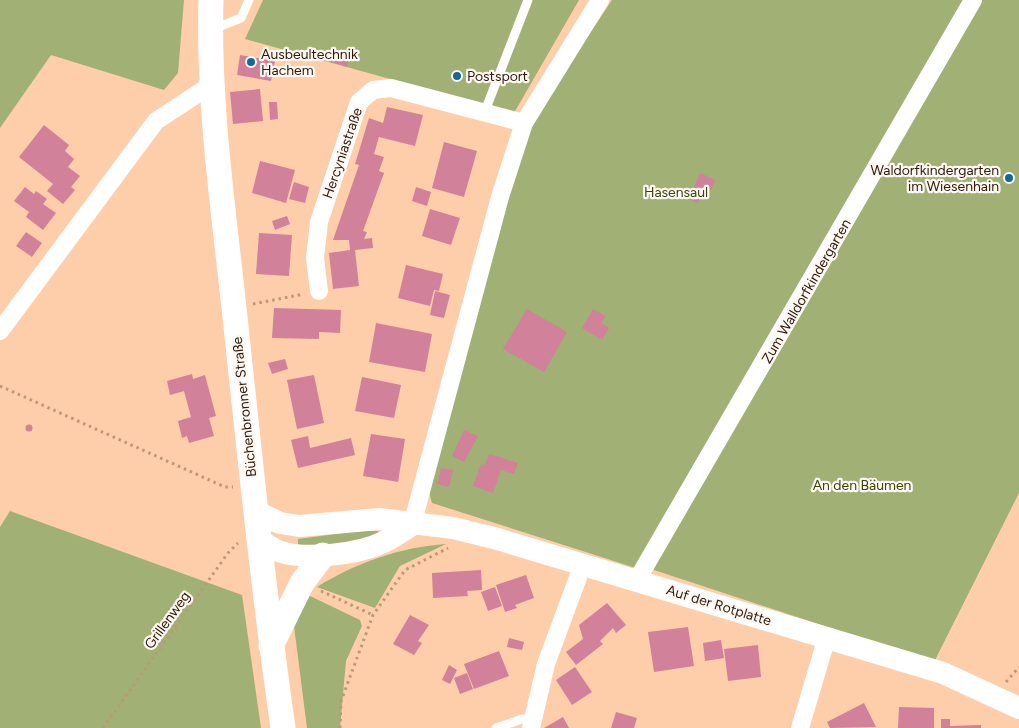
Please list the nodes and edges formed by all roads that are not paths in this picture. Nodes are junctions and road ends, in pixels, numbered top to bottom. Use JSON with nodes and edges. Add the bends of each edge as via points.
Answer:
{"nodes":[{"id":1,"x":211,"y":0,"type":"edge"},
{"id":2,"x":249,"y":0,"type":"edge"},
{"id":3,"x":528,"y":0,"type":"edge"},
{"id":4,"x":600,"y":0,"type":"edge"},
{"id":5,"x":973,"y":0,"type":"edge"},
{"id":6,"x":210,"y":31,"type":"junction"},
{"id":7,"x":211,"y":85,"type":"junction"},
{"id":8,"x":485,"y":111,"type":"junction"},
{"id":9,"x":524,"y":123,"type":"junction"},
{"id":10,"x":319,"y":291,"type":"road end"},
{"id":11,"x":0,"y":330,"type":"edge"},
{"id":12,"x":254,"y":499,"type":"junction"},
{"id":13,"x":412,"y":525,"type":"junction"},
{"id":14,"x":258,"y":539,"type":"junction"},
{"id":15,"x":323,"y":555,"type":"junction"},
{"id":16,"x":583,"y":564,"type":"junction"},
{"id":17,"x":637,"y":580,"type":"junction"},
{"id":18,"x":827,"y":637,"type":"junction"},
{"id":19,"x":272,"y":646,"type":"junction"},
{"id":20,"x":1019,"y":708,"type":"edge"},
{"id":21,"x":531,"y":725,"type":"edge"},
{"id":22,"x":283,"y":728,"type":"edge"},
{"id":23,"x":496,"y":728,"type":"edge"},
{"id":24,"x":800,"y":728,"type":"edge"}],
"edges":[{"from":1,"to":6,"type":"main road","name":"Büchenbronner Straße"},
{"from":2,"to":6,"type":"lane","via":[[241,18]]},
{"from":3,"to":8,"type":"lane"},
{"from":4,"to":9,"type":"street"},
{"from":5,"to":17,"type":"street","name":"Zum Walldorfkindergarten"},
{"from":6,"to":7,"type":"main road","name":"Büchenbronner Straße"},
{"from":7,"to":11,"type":"street","via":[[156,120]]},
{"from":7,"to":12,"type":"main road","name":"Büchenbronner Straße"},
{"from":8,"to":9,"type":"street","name":"Hercyniastraße"},
{"from":8,"to":10,"type":"street","name":"Hercyniastraße","via":[[391,88],[373,90],[360,102],[319,222],[315,258]]},
{"from":9,"to":13,"type":"street","via":[[500,197]]},
{"from":12,"to":13,"type":"street","name":"Auf der Rotplatte","via":[[280,523],[299,526],[378,519]]},
{"from":12,"to":14,"type":"main road","name":"Büchenbronner Straße"},
{"from":13,"to":15,"type":"street","via":[[384,542]]},
{"from":13,"to":16,"type":"street","name":"Auf der Rotplatte","via":[[453,528]]},
{"from":14,"to":15,"type":"street","via":[[278,550],[298,555]]},
{"from":14,"to":19,"type":"main road","name":"Büchenbronner Straße"},
{"from":15,"to":19,"type":"main road","via":[[302,583]]},
{"from":16,"to":17,"type":"street","name":"Auf der Rotplatte"},
{"from":16,"to":21,"type":"street","via":[[546,664]]},
{"from":17,"to":18,"type":"street","name":"Auf der Rotplatte"},
{"from":18,"to":20,"type":"street","name":"Auf der Rotplatte","via":[[943,673]]},
{"from":18,"to":24,"type":"street"},
{"from":19,"to":22,"type":"main road","name":"Büchenbronner Straße"},
{"from":21,"to":23,"type":"lane","via":[[522,719]]}]}
